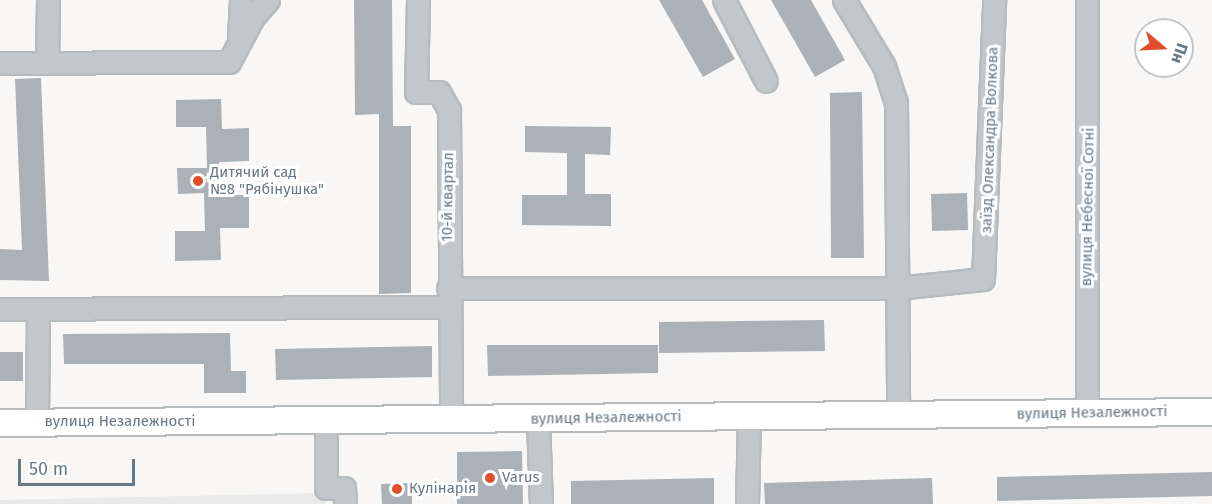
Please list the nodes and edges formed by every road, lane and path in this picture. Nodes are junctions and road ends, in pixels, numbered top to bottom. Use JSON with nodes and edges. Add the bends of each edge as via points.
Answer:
{"nodes":[{"id":1,"x":48,"y":0,"type":"edge"},
{"id":2,"x":241,"y":0,"type":"edge"},
{"id":3,"x":268,"y":0,"type":"edge"},
{"id":4,"x":418,"y":0,"type":"edge"},
{"id":5,"x":724,"y":0,"type":"edge"},
{"id":6,"x":844,"y":0,"type":"edge"},
{"id":7,"x":994,"y":0,"type":"edge"},
{"id":8,"x":1088,"y":0,"type":"edge"},
{"id":9,"x":239,"y":44,"type":"junction"},
{"id":10,"x":0,"y":63,"type":"edge"},
{"id":11,"x":47,"y":63,"type":"junction"},
{"id":12,"x":766,"y":81,"type":"dead end"},
{"id":13,"x":897,"y":288,"type":"junction"},
{"id":14,"x":448,"y":298,"type":"junction"},
{"id":15,"x":0,"y":309,"type":"edge"},
{"id":16,"x":38,"y":309,"type":"junction"},
{"id":17,"x":1212,"y":412,"type":"edge"},
{"id":18,"x":1087,"y":414,"type":"junction"},
{"id":19,"x":898,"y":415,"type":"junction"},
{"id":20,"x":749,"y":417,"type":"junction"},
{"id":21,"x":452,"y":419,"type":"junction"},
{"id":22,"x":538,"y":419,"type":"junction"},
{"id":23,"x":326,"y":420,"type":"junction"},
{"id":24,"x":0,"y":423,"type":"edge"},
{"id":25,"x":38,"y":423,"type":"junction"},
{"id":26,"x":345,"y":504,"type":"edge"},
{"id":27,"x":541,"y":504,"type":"edge"},
{"id":28,"x":747,"y":504,"type":"edge"}],
"edges":[{"from":1,"to":11,"type":"street"},
{"from":2,"to":9,"type":"street"},
{"from":3,"to":9,"type":"street"},
{"from":4,"to":14,"type":"street","name":"10-й квартал","via":[[416,92],[439,92],[449,110]]},
{"from":5,"to":12,"type":"street"},
{"from":6,"to":13,"type":"street","via":[[884,66],[896,102]]},
{"from":7,"to":13,"type":"street","name":"заїзд Олександра Волкова","via":[[984,279]]},
{"from":8,"to":18,"type":"street","name":"вулиця Небесної Сотні"},
{"from":9,"to":11,"type":"street","via":[[229,62]]},
{"from":10,"to":11,"type":"street"},
{"from":13,"to":14,"type":"street"},
{"from":13,"to":19,"type":"street"},
{"from":14,"to":16,"type":"street"},
{"from":14,"to":21,"type":"street","name":"10-й квартал"},
{"from":15,"to":16,"type":"street"},
{"from":16,"to":25,"type":"street"},
{"from":17,"to":18,"type":"main road","name":"вулиця Незалежності"},
{"from":18,"to":19,"type":"main road","name":"вулиця Незалежності"},
{"from":19,"to":20,"type":"main road","name":"вулиця Незалежності"},
{"from":20,"to":22,"type":"main road","name":"вулиця Незалежності"},
{"from":20,"to":28,"type":"street"},
{"from":21,"to":22,"type":"main road","name":"вулиця Незалежності"},
{"from":21,"to":23,"type":"main road","name":"вулиця Незалежності"},
{"from":22,"to":27,"type":"street"},
{"from":23,"to":25,"type":"main road","name":"вулиця Незалежності"},
{"from":23,"to":26,"type":"street","via":[[326,488],[344,488]]},
{"from":24,"to":25,"type":"main road","name":"вулиця Незалежності"}]}
